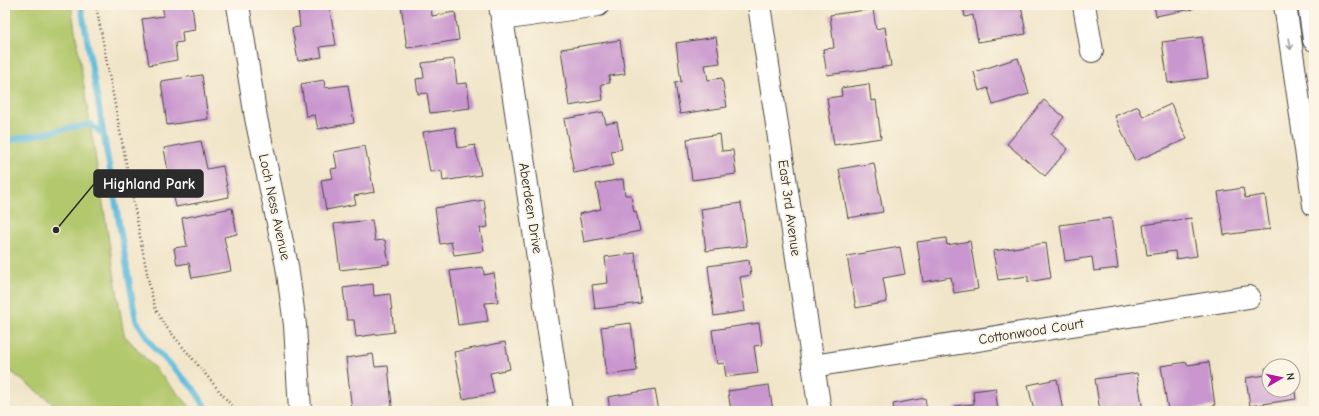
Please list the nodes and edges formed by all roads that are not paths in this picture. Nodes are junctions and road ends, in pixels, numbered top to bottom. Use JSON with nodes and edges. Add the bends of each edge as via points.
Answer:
{"nodes":[{"id":1,"x":238,"y":5,"type":"edge"},
{"id":2,"x":598,"y":5,"type":"edge"},
{"id":3,"x":759,"y":5,"type":"edge"},
{"id":4,"x":1084,"y":5,"type":"edge"},
{"id":5,"x":1284,"y":5,"type":"edge"},
{"id":6,"x":1309,"y":5,"type":"edge"},
{"id":7,"x":501,"y":12,"type":"edge"},
{"id":8,"x":1314,"y":40,"type":"edge"},
{"id":9,"x":1092,"y":51,"type":"dead end"},
{"id":10,"x":1314,"y":206,"type":"edge"},
{"id":11,"x":1249,"y":297,"type":"dead end"},
{"id":12,"x":813,"y":366,"type":"junction"},
{"id":13,"x":300,"y":411,"type":"edge"},
{"id":14,"x":561,"y":411,"type":"edge"},
{"id":15,"x":820,"y":411,"type":"edge"}],
"edges":[{"from":1,"to":13,"type":"street","name":"Loch Ness Avenue","via":[[256,118],[287,266],[295,325]]},
{"from":2,"to":7,"type":"street"},
{"from":3,"to":12,"type":"street","name":"East 3rd Avenue"},
{"from":4,"to":9,"type":"street"},
{"from":5,"to":10,"type":"street","one_way":true},
{"from":6,"to":8,"type":"street"},
{"from":7,"to":14,"type":"street","name":"Aberdeen Drive"},
{"from":11,"to":12,"type":"street","name":"Cottonwood Court"},
{"from":12,"to":15,"type":"street","name":"East 3rd Avenue"}]}
